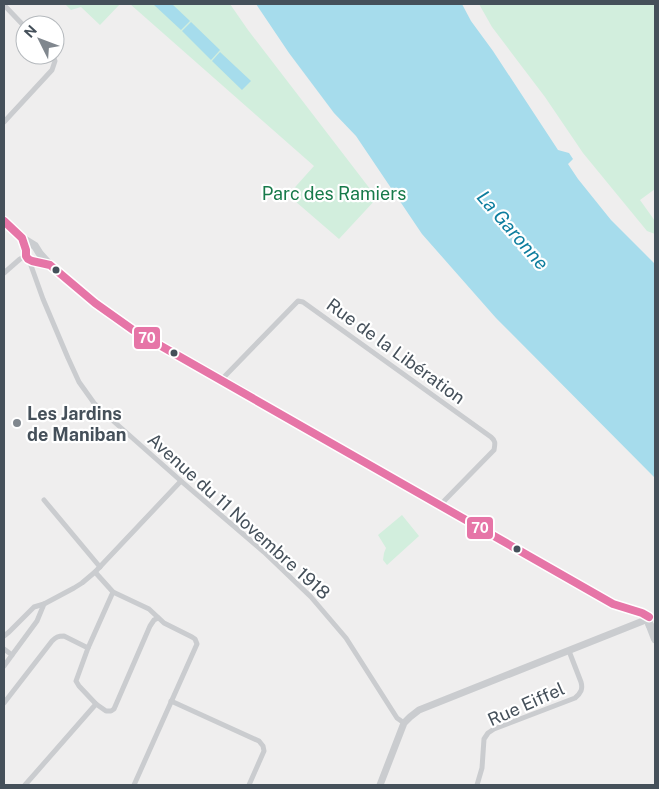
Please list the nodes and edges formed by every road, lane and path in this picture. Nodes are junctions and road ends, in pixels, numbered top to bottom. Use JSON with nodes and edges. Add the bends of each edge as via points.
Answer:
{"nodes":[{"id":1,"x":4,"y":5,"type":"edge"},
{"id":2,"x":15,"y":17,"type":"edge"},
{"id":3,"x":54,"y":65,"type":"edge"},
{"id":4,"x":4,"y":122,"type":"edge"},
{"id":5,"x":4,"y":221,"type":"edge"},
{"id":6,"x":33,"y":256,"type":"junction"},
{"id":7,"x":4,"y":273,"type":"edge"},
{"id":8,"x":35,"y":274,"type":"junction"},
{"id":9,"x":222,"y":381,"type":"junction"},
{"id":10,"x":181,"y":481,"type":"junction"},
{"id":11,"x":44,"y":500,"type":"dead end"},
{"id":12,"x":441,"y":506,"type":"junction"},
{"id":13,"x":100,"y":567,"type":"junction"},
{"id":14,"x":95,"y":572,"type":"junction"},
{"id":15,"x":113,"y":592,"type":"junction"},
{"id":16,"x":44,"y":604,"type":"junction"},
{"id":17,"x":27,"y":614,"type":"junction"},
{"id":18,"x":158,"y":618,"type":"junction"},
{"id":19,"x":37,"y":621,"type":"junction"},
{"id":20,"x":652,"y":621,"type":"edge"},
{"id":21,"x":4,"y":636,"type":"edge"},
{"id":22,"x":655,"y":639,"type":"edge"},
{"id":23,"x":88,"y":648,"type":"junction"},
{"id":24,"x":4,"y":649,"type":"edge"},
{"id":25,"x":569,"y":651,"type":"junction"},
{"id":26,"x":12,"y":655,"type":"junction"},
{"id":27,"x":4,"y":666,"type":"edge"},
{"id":28,"x":171,"y":701,"type":"junction"},
{"id":29,"x":4,"y":703,"type":"edge"},
{"id":30,"x":96,"y":704,"type":"junction"},
{"id":31,"x":404,"y":723,"type":"junction"},
{"id":32,"x":25,"y":785,"type":"edge"},
{"id":33,"x":134,"y":785,"type":"edge"},
{"id":34,"x":249,"y":785,"type":"edge"},
{"id":35,"x":380,"y":785,"type":"edge"},
{"id":36,"x":477,"y":785,"type":"edge"}],
"edges":[{"from":1,"to":2,"type":"street"},
{"from":3,"to":4,"type":"street"},
{"from":5,"to":6,"type":"main road","via":[[22,238]]},
{"from":6,"to":7,"type":"street","via":[[20,259]]},
{"from":6,"to":8,"type":"street"},
{"from":6,"to":8,"type":"street","name":"Avenue du 11 Novembre 1918"},
{"from":6,"to":9,"type":"main road","via":[[50,265],[114,318]]},
{"from":8,"to":10,"type":"street","name":"Avenue du 11 Novembre 1918","via":[[52,321],[84,389],[94,403]]},
{"from":9,"to":12,"type":"main road"},
{"from":9,"to":12,"type":"street","name":"Rue de la Libération","via":[[298,302],[303,302],[495,440],[494,450]]},
{"from":10,"to":13,"type":"street"},
{"from":10,"to":31,"type":"street","name":"Avenue du 11 Novembre 1918","via":[[264,552],[311,598],[346,638],[397,718]]},
{"from":11,"to":13,"type":"street"},
{"from":12,"to":20,"type":"main road","via":[[613,604]]},
{"from":13,"to":14,"type":"street"},
{"from":14,"to":15,"type":"street"},
{"from":14,"to":16,"type":"street","via":[[78,586]]},
{"from":15,"to":18,"type":"street","via":[[149,609]]},
{"from":15,"to":23,"type":"street"},
{"from":16,"to":17,"type":"street"},
{"from":16,"to":19,"type":"street"},
{"from":17,"to":19,"type":"street"},
{"from":17,"to":21,"type":"street"},
{"from":18,"to":28,"type":"street","via":[[192,637],[197,644]]},
{"from":18,"to":30,"type":"street","via":[[150,626],[114,709],[106,711]]},
{"from":19,"to":26,"type":"street"},
{"from":20,"to":22,"type":"main road"},
{"from":20,"to":25,"type":"street"},
{"from":23,"to":29,"type":"street","via":[[64,636],[56,637]]},
{"from":23,"to":30,"type":"street","via":[[76,681]]},
{"from":24,"to":26,"type":"street"},
{"from":25,"to":31,"type":"street","via":[[426,706]]},
{"from":25,"to":36,"type":"street","name":"Rue Eiffel","via":[[581,682],[581,691],[575,698],[488,733],[484,739]]},
{"from":26,"to":27,"type":"street"},
{"from":28,"to":33,"type":"street"},
{"from":28,"to":34,"type":"street","via":[[259,741],[264,751]]},
{"from":30,"to":32,"type":"street"},
{"from":31,"to":35,"type":"street"}]}
